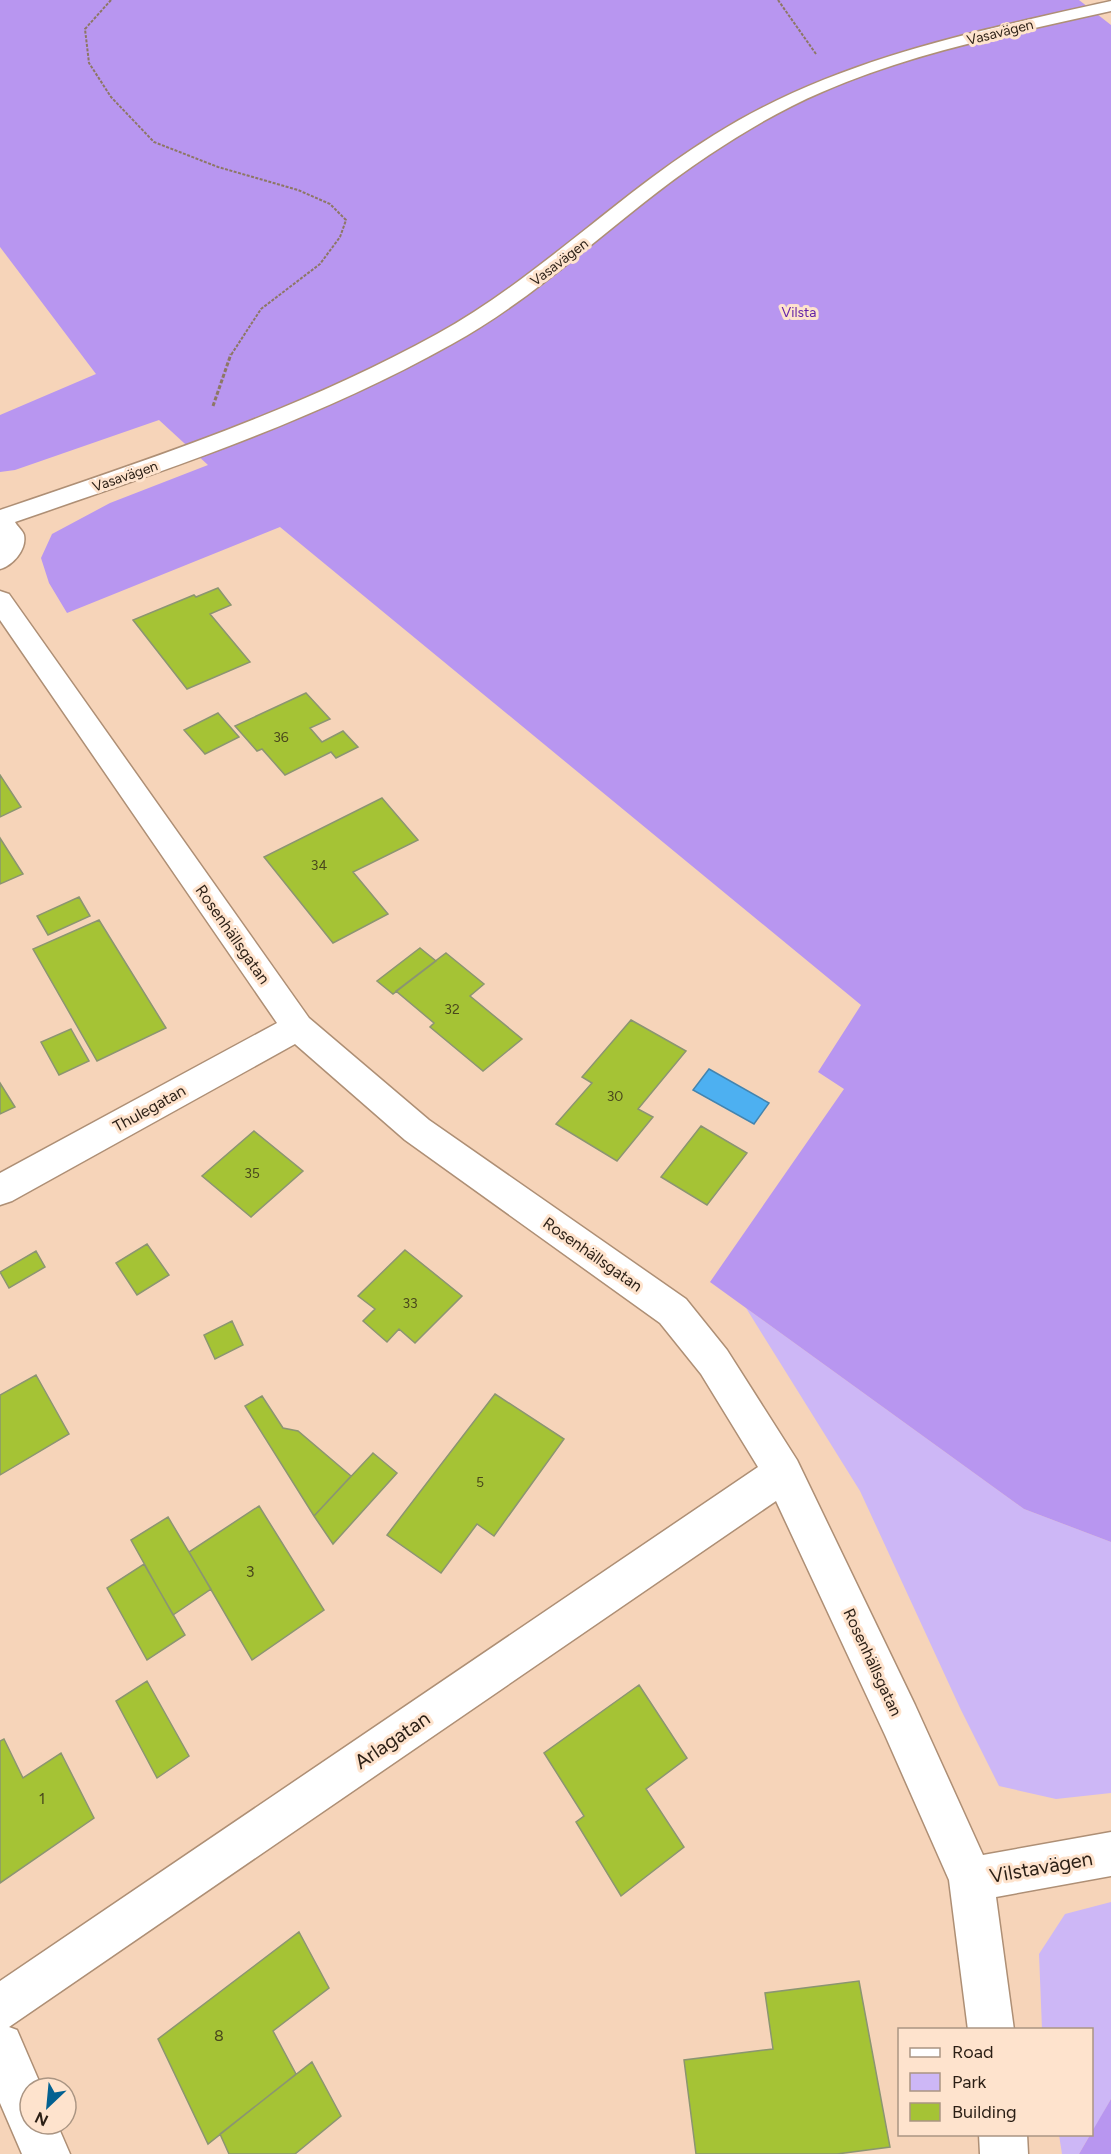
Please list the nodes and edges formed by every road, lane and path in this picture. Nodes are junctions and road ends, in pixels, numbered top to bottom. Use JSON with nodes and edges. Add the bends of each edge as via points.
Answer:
{"nodes":[{"id":1,"x":111,"y":0,"type":"edge"},
{"id":2,"x":778,"y":0,"type":"edge"},
{"id":3,"x":1111,"y":6,"type":"edge"},
{"id":4,"x":809,"y":60,"type":"dead end"},
{"id":5,"x":224,"y":402,"type":"dead end"},
{"id":6,"x":0,"y":519,"type":"edge"},
{"id":7,"x":0,"y":561,"type":"edge"},
{"id":8,"x":0,"y":600,"type":"edge"},
{"id":9,"x":298,"y":1027,"type":"junction"},
{"id":10,"x":0,"y":1190,"type":"edge"},
{"id":11,"x":783,"y":1473,"type":"junction"},
{"id":12,"x":1111,"y":1854,"type":"edge"},
{"id":13,"x":971,"y":1879,"type":"junction"},
{"id":14,"x":0,"y":2008,"type":"edge"},
{"id":15,"x":991,"y":2028,"type":"edge"},
{"id":16,"x":0,"y":2047,"type":"edge"},
{"id":17,"x":18,"y":2089,"type":"edge"},
{"id":18,"x":38,"y":2136,"type":"edge"},
{"id":19,"x":1003,"y":2136,"type":"edge"},
{"id":20,"x":46,"y":2154,"type":"edge"},
{"id":21,"x":1004,"y":2154,"type":"edge"}],
"edges":[{"from":1,"to":5,"type":"path","via":[[85,29],[89,63],[111,97],[154,142],[218,167],[298,190],[330,204],[346,220],[340,237],[320,264],[261,309],[232,351],[213,407]]},
{"from":2,"to":4,"type":"path","via":[[818,57]]},
{"from":3,"to":6,"type":"street","name":"Vasavägen","via":[[912,55],[835,80],[792,99],[680,166],[516,294],[441,341],[294,411],[155,466]]},
{"from":6,"to":7,"type":"street","via":[[11,535],[10,548]]},
{"from":8,"to":9,"type":"street","name":"Rosenhällsgatan"},
{"from":9,"to":10,"type":"street","name":"Thulegatan"},
{"from":9,"to":11,"type":"street","name":"Rosenhällsgatan","via":[[417,1130],[673,1311],[714,1362]]},
{"from":11,"to":13,"type":"street","name":"Rosenhällsgatan"},
{"from":11,"to":14,"type":"street","name":"Arlagatan"},
{"from":12,"to":13,"type":"street","name":"Vilstavägen"},
{"from":13,"to":15,"type":"street","name":"Rosenhällsgatan"},
{"from":16,"to":17,"type":"street"},
{"from":18,"to":20,"type":"street"},
{"from":19,"to":21,"type":"street"}]}
